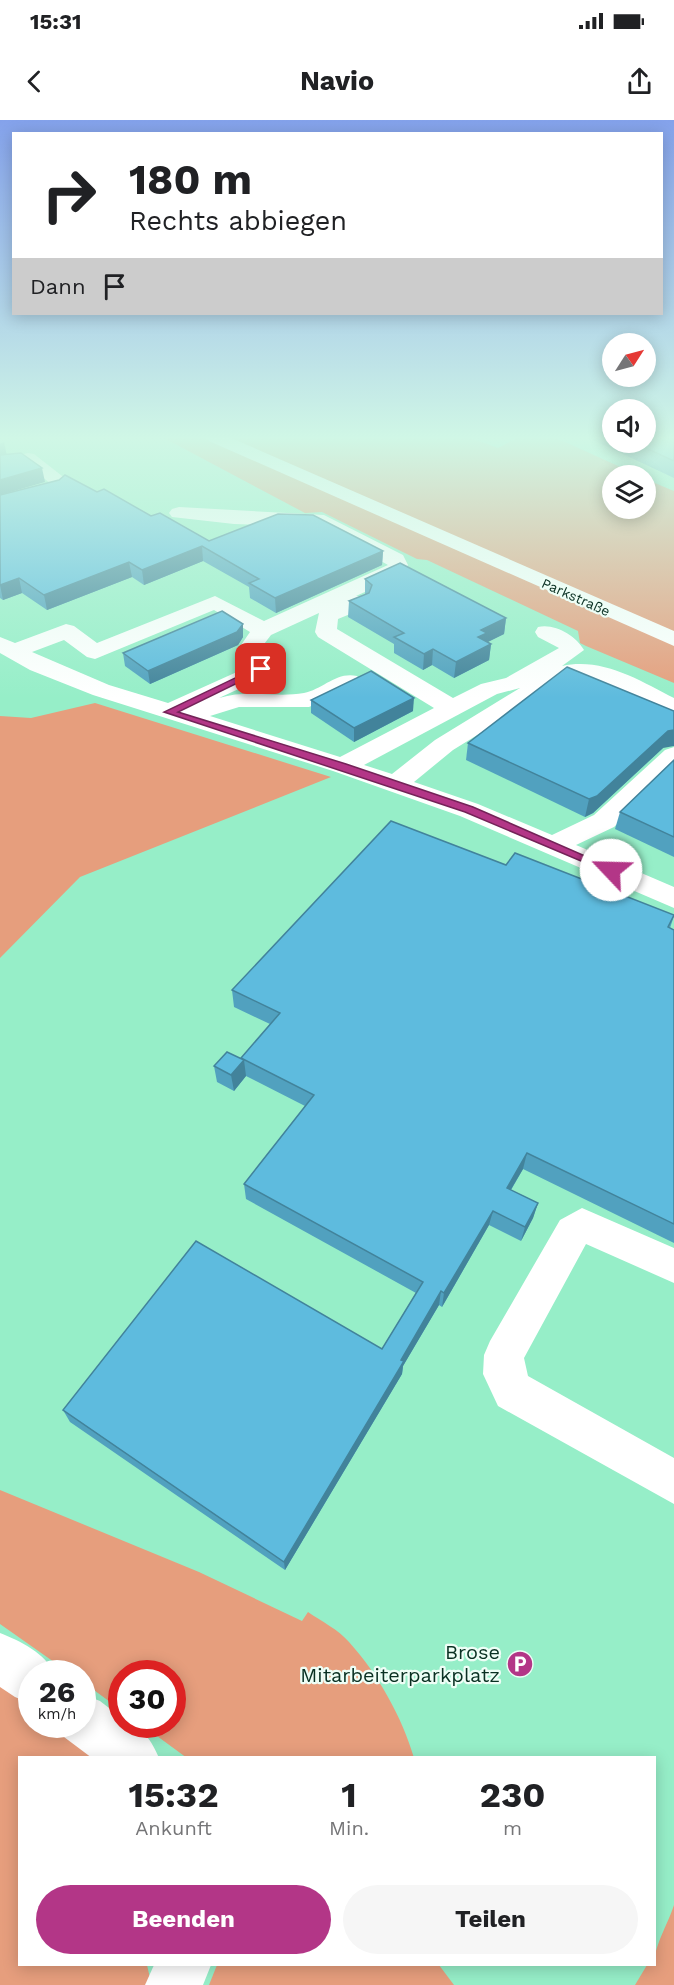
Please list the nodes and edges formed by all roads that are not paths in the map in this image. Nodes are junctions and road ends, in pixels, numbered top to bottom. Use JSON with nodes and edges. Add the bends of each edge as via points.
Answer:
{"nodes":[{"id":1,"x":330,"y":524,"type":"edge"},
{"id":2,"x":413,"y":524,"type":"edge"},
{"id":3,"x":388,"y":588,"type":"edge"},
{"id":4,"x":263,"y":630,"type":"junction"},
{"id":5,"x":546,"y":632,"type":"dead end"},
{"id":6,"x":674,"y":639,"type":"edge"},
{"id":7,"x":7,"y":648,"type":"edge"},
{"id":8,"x":349,"y":681,"type":"edge"},
{"id":9,"x":674,"y":706,"type":"edge"},
{"id":10,"x":452,"y":708,"type":"junction"},
{"id":11,"x":180,"y":715,"type":"junction"},
{"id":12,"x":674,"y":755,"type":"edge"},
{"id":13,"x":342,"y":766,"type":"junction"},
{"id":14,"x":396,"y":784,"type":"junction"},
{"id":15,"x":554,"y":844,"type":"junction"},
{"id":16,"x":674,"y":898,"type":"edge"},
{"id":17,"x":674,"y":1266,"type":"edge"},
{"id":18,"x":674,"y":1482,"type":"edge"},
{"id":19,"x":0,"y":1658,"type":"edge"},
{"id":20,"x":18,"y":1670,"type":"edge"},
{"id":21,"x":96,"y":1730,"type":"edge"},
{"id":22,"x":130,"y":1756,"type":"edge"},
{"id":23,"x":183,"y":1966,"type":"edge"},
{"id":24,"x":174,"y":1985,"type":"edge"}],
"edges":[{"from":1,"to":4,"type":"street","via":[[396,559],[398,565],[393,572]]},
{"from":2,"to":6,"type":"street","name":"Parkstraße"},
{"from":3,"to":10,"type":"street","via":[[328,616],[326,632]]},
{"from":4,"to":7,"type":"street","via":[[215,602],[95,652],[66,631]]},
{"from":4,"to":11,"type":"street","via":[[250,648],[261,669]]},
{"from":5,"to":10,"type":"street","via":[[573,650],[514,683],[489,689]]},
{"from":7,"to":11,"type":"street","via":[[68,678]]},
{"from":8,"to":11,"type":"street","via":[[309,700],[237,700]]},
{"from":9,"to":14,"type":"street","via":[[592,669],[576,667],[444,745]]},
{"from":10,"to":13,"type":"street"},
{"from":11,"to":13,"type":"street"},
{"from":12,"to":15,"type":"street","via":[[604,821]]},
{"from":13,"to":14,"type":"street"},
{"from":14,"to":15,"type":"street"},
{"from":15,"to":16,"type":"street"},
{"from":17,"to":18,"type":"street","via":[[582,1226],[573,1232],[504,1355],[504,1374],[513,1391]]},
{"from":19,"to":20,"type":"street"},
{"from":21,"to":22,"type":"street"},
{"from":23,"to":24,"type":"street"}]}
